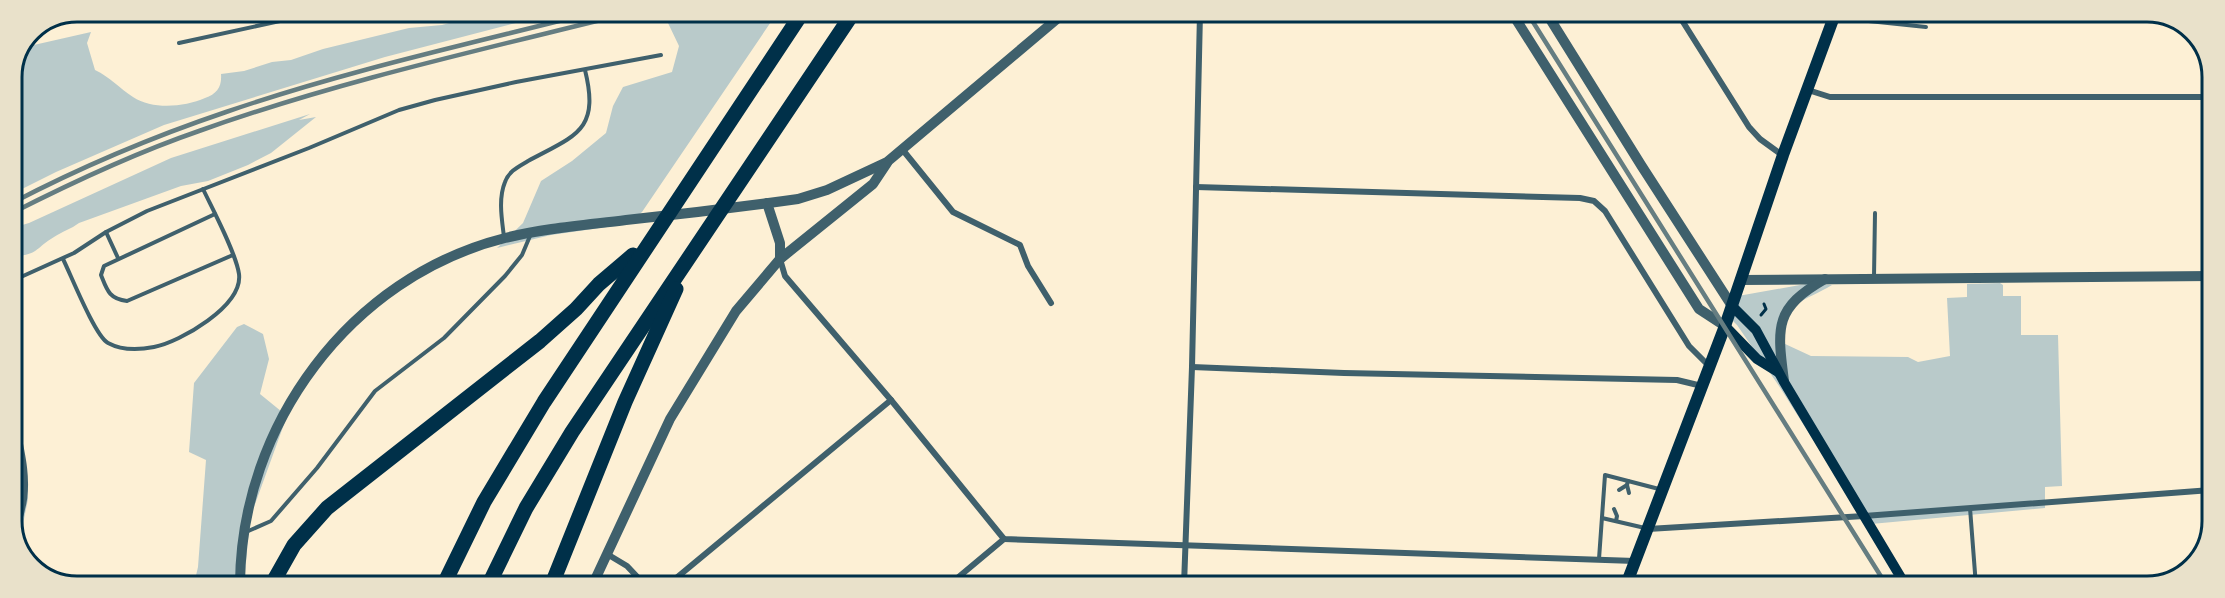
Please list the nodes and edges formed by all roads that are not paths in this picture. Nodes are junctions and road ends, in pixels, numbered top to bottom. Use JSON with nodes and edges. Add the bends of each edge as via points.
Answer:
{"nodes":[{"id":1,"x":275,"y":22,"type":"edge"},
{"id":2,"x":796,"y":22,"type":"edge"},
{"id":3,"x":847,"y":22,"type":"edge"},
{"id":4,"x":1053,"y":22,"type":"edge"},
{"id":5,"x":1200,"y":22,"type":"edge"},
{"id":6,"x":1517,"y":22,"type":"edge"},
{"id":7,"x":1552,"y":22,"type":"edge"},
{"id":8,"x":1683,"y":22,"type":"edge"},
{"id":9,"x":1832,"y":22,"type":"edge"},
{"id":10,"x":1879,"y":22,"type":"edge"},
{"id":11,"x":1926,"y":27,"type":"dead end"},
{"id":12,"x":179,"y":43,"type":"dead end"},
{"id":13,"x":661,"y":55,"type":"dead end"},
{"id":14,"x":585,"y":69,"type":"junction"},
{"id":15,"x":1808,"y":90,"type":"junction"},
{"id":16,"x":2202,"y":97,"type":"edge"},
{"id":17,"x":902,"y":149,"type":"junction"},
{"id":18,"x":1783,"y":155,"type":"junction"},
{"id":19,"x":887,"y":162,"type":"junction"},
{"id":20,"x":1196,"y":187,"type":"junction"},
{"id":21,"x":203,"y":189,"type":"junction"},
{"id":22,"x":767,"y":203,"type":"junction"},
{"id":23,"x":1875,"y":213,"type":"dead end"},
{"id":24,"x":215,"y":214,"type":"junction"},
{"id":25,"x":106,"y":232,"type":"junction"},
{"id":26,"x":531,"y":232,"type":"junction"},
{"id":27,"x":505,"y":238,"type":"junction"},
{"id":28,"x":647,"y":243,"type":"junction"},
{"id":29,"x":692,"y":254,"type":"junction"},
{"id":30,"x":233,"y":255,"type":"junction"},
{"id":31,"x":118,"y":258,"type":"junction"},
{"id":32,"x":63,"y":259,"type":"junction"},
{"id":33,"x":780,"y":259,"type":"junction"},
{"id":34,"x":22,"y":276,"type":"edge"},
{"id":35,"x":2202,"y":276,"type":"edge"},
{"id":36,"x":1827,"y":278,"type":"junction"},
{"id":37,"x":1874,"y":278,"type":"junction"},
{"id":38,"x":1740,"y":280,"type":"junction"},
{"id":39,"x":1051,"y":303,"type":"dead end"},
{"id":40,"x":1732,"y":306,"type":"junction"},
{"id":41,"x":1725,"y":326,"type":"junction"},
{"id":42,"x":1192,"y":366,"type":"junction"},
{"id":43,"x":1709,"y":366,"type":"junction"},
{"id":44,"x":1781,"y":377,"type":"junction"},
{"id":45,"x":1702,"y":386,"type":"junction"},
{"id":46,"x":891,"y":400,"type":"junction"},
{"id":47,"x":23,"y":471,"type":"edge"},
{"id":48,"x":1627,"y":483,"type":"junction"},
{"id":49,"x":1619,"y":490,"type":"dead end"},
{"id":50,"x":1662,"y":490,"type":"junction"},
{"id":51,"x":2202,"y":491,"type":"edge"},
{"id":52,"x":1629,"y":493,"type":"dead end"},
{"id":53,"x":1970,"y":507,"type":"junction"},
{"id":54,"x":23,"y":508,"type":"edge"},
{"id":55,"x":1614,"y":508,"type":"dead end"},
{"id":56,"x":1624,"y":511,"type":"dead end"},
{"id":57,"x":1617,"y":516,"type":"junction"},
{"id":58,"x":1863,"y":516,"type":"junction"},
{"id":59,"x":1602,"y":518,"type":"junction"},
{"id":60,"x":1616,"y":522,"type":"junction"},
{"id":61,"x":1648,"y":529,"type":"junction"},
{"id":62,"x":245,"y":532,"type":"junction"},
{"id":63,"x":1004,"y":539,"type":"junction"},
{"id":64,"x":1186,"y":546,"type":"junction"},
{"id":65,"x":607,"y":554,"type":"junction"},
{"id":66,"x":1599,"y":558,"type":"junction"},
{"id":67,"x":1635,"y":561,"type":"junction"},
{"id":68,"x":240,"y":576,"type":"edge"},
{"id":69,"x":276,"y":576,"type":"edge"},
{"id":70,"x":448,"y":576,"type":"edge"},
{"id":71,"x":493,"y":576,"type":"edge"},
{"id":72,"x":555,"y":576,"type":"edge"},
{"id":73,"x":597,"y":576,"type":"edge"},
{"id":74,"x":636,"y":576,"type":"edge"},
{"id":75,"x":679,"y":576,"type":"edge"},
{"id":76,"x":960,"y":576,"type":"edge"},
{"id":77,"x":1184,"y":576,"type":"edge"},
{"id":78,"x":1629,"y":576,"type":"edge"},
{"id":79,"x":1900,"y":576,"type":"edge"},
{"id":80,"x":1975,"y":576,"type":"edge"}],
"edges":[{"from":1,"to":12,"type":"lane"},
{"from":2,"to":28,"type":"highway"},
{"from":3,"to":29,"type":"highway"},
{"from":4,"to":17,"type":"street"},
{"from":5,"to":20,"type":"street"},
{"from":6,"to":41,"type":"street","via":[[1699,309]]},
{"from":7,"to":40,"type":"street"},
{"from":8,"to":18,"type":"street","via":[[1749,127]]},
{"from":9,"to":15,"type":"main road"},
{"from":10,"to":11,"type":"lane"},
{"from":13,"to":14,"type":"lane"},
{"from":14,"to":21,"type":"lane","via":[[421,103]]},
{"from":14,"to":27,"type":"lane","via":[[591,99],[581,127],[567,140],[517,167],[505,181],[501,201]]},
{"from":15,"to":16,"type":"street","via":[[1830,97]]},
{"from":15,"to":18,"type":"main road"},
{"from":17,"to":19,"type":"street"},
{"from":17,"to":39,"type":"street","via":[[953,212],[1020,245]]},
{"from":18,"to":38,"type":"main road"},
{"from":19,"to":22,"type":"street","via":[[826,190]]},
{"from":19,"to":33,"type":"street","via":[[873,184]]},
{"from":20,"to":42,"type":"street"},
{"from":20,"to":43,"type":"street","via":[[1594,201],[1605,211],[1689,346]]},
{"from":21,"to":24,"type":"lane"},
{"from":21,"to":25,"type":"lane"},
{"from":22,"to":26,"type":"street"},
{"from":22,"to":33,"type":"street","via":[[780,243]]},
{"from":23,"to":37,"type":"lane"},
{"from":24,"to":30,"type":"lane"},
{"from":24,"to":31,"type":"lane"},
{"from":25,"to":31,"type":"lane"},
{"from":25,"to":32,"type":"lane"},
{"from":26,"to":27,"type":"street"},
{"from":26,"to":62,"type":"lane","via":[[522,255],[505,276],[444,338],[375,391],[271,521]]},
{"from":27,"to":62,"type":"street","via":[[458,253],[423,270],[362,313],[335,342],[307,375],[280,418],[255,486]]},
{"from":28,"to":69,"type":"highway","via":[[546,336],[327,508],[294,544]]},
{"from":28,"to":70,"type":"highway","via":[[497,477]]},
{"from":29,"to":71,"type":"highway","via":[[556,458]]},
{"from":29,"to":72,"type":"highway","via":[[625,402]]},
{"from":30,"to":31,"type":"lane","via":[[127,301],[110,296],[101,275],[104,266]]},
{"from":30,"to":32,"type":"lane","via":[[240,276],[227,305],[195,330],[154,347],[126,349],[106,342],[96,328]]},
{"from":32,"to":34,"type":"lane"},
{"from":33,"to":46,"type":"street","via":[[785,276]]},
{"from":33,"to":65,"type":"street","via":[[736,311],[670,419]]},
{"from":35,"to":37,"type":"street"},
{"from":36,"to":37,"type":"street"},
{"from":36,"to":38,"type":"street"},
{"from":36,"to":44,"type":"street","via":[[1805,291],[1786,310],[1780,328]]},
{"from":38,"to":40,"type":"main road"},
{"from":40,"to":41,"type":"main road"},
{"from":40,"to":44,"type":"main road","via":[[1756,330]]},
{"from":41,"to":43,"type":"main road"},
{"from":41,"to":44,"type":"main road"},
{"from":42,"to":45,"type":"street","via":[[1677,380]]},
{"from":42,"to":64,"type":"street"},
{"from":43,"to":45,"type":"main road"},
{"from":44,"to":58,"type":"main road"},
{"from":45,"to":50,"type":"main road"},
{"from":46,"to":63,"type":"street"},
{"from":46,"to":75,"type":"street"},
{"from":47,"to":54,"type":"street"},
{"from":48,"to":49,"type":"lane"},
{"from":48,"to":50,"type":"lane"},
{"from":48,"to":52,"type":"lane"},
{"from":48,"to":59,"type":"lane","via":[[1605,475]]},
{"from":50,"to":61,"type":"main road"},
{"from":51,"to":53,"type":"street"},
{"from":53,"to":58,"type":"street"},
{"from":53,"to":80,"type":"lane"},
{"from":55,"to":57,"type":"lane"},
{"from":56,"to":57,"type":"lane"},
{"from":57,"to":60,"type":"lane"},
{"from":58,"to":61,"type":"street"},
{"from":58,"to":79,"type":"main road"},
{"from":59,"to":60,"type":"lane"},
{"from":59,"to":66,"type":"lane"},
{"from":60,"to":61,"type":"lane"},
{"from":61,"to":67,"type":"main road"},
{"from":62,"to":68,"type":"street"},
{"from":63,"to":64,"type":"street"},
{"from":63,"to":76,"type":"street"},
{"from":64,"to":66,"type":"street"},
{"from":64,"to":77,"type":"street"},
{"from":65,"to":73,"type":"street"},
{"from":65,"to":74,"type":"street"},
{"from":66,"to":67,"type":"street"},
{"from":67,"to":78,"type":"main road"}]}
